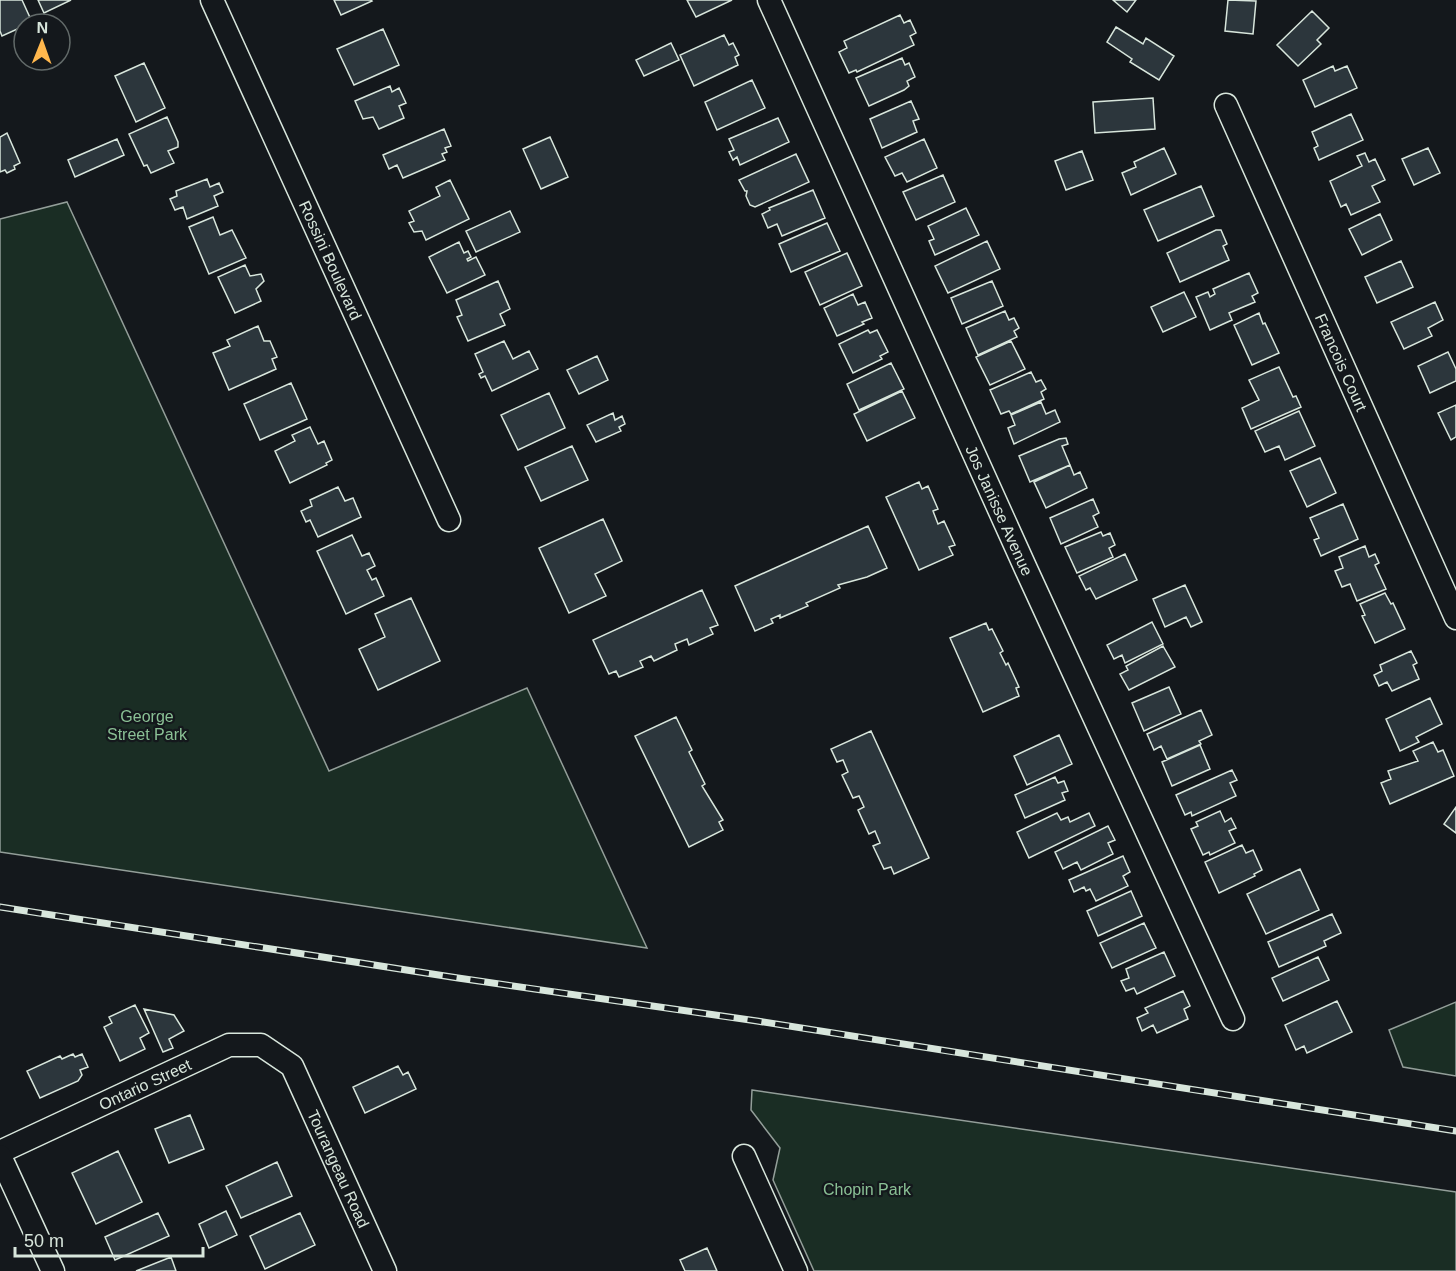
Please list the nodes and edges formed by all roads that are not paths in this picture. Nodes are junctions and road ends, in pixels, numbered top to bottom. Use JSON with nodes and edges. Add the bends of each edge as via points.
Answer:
{"nodes":[{"id":1,"x":212,"y":0,"type":"edge"},
{"id":2,"x":769,"y":0,"type":"edge"},
{"id":3,"x":1227,"y":105,"type":"dead end"},
{"id":4,"x":449,"y":520,"type":"dead end"},
{"id":5,"x":1456,"y":618,"type":"edge"},
{"id":6,"x":1233,"y":1019,"type":"dead end"},
{"id":7,"x":292,"y":1066,"type":"joint"},
{"id":8,"x":0,"y":1154,"type":"edge"},
{"id":9,"x":744,"y":1156,"type":"dead end"},
{"id":10,"x":53,"y":1271,"type":"edge"},
{"id":11,"x":386,"y":1271,"type":"edge"},
{"id":12,"x":796,"y":1271,"type":"edge"}],
"edges":[{"from":1,"to":4,"type":"street","name":"Rossini Boulevard"},
{"from":2,"to":6,"type":"street","name":"Jos Janisse Avenue"},
{"from":3,"to":5,"type":"street","name":"Francois Court"},
{"from":7,"to":8,"type":"street","name":"Ontario Street","via":[[261,1045],[229,1046]]},
{"from":7,"to":11,"type":"street","name":"Tourangeau Road"},
{"from":8,"to":10,"type":"street"},
{"from":9,"to":12,"type":"street"}]}
